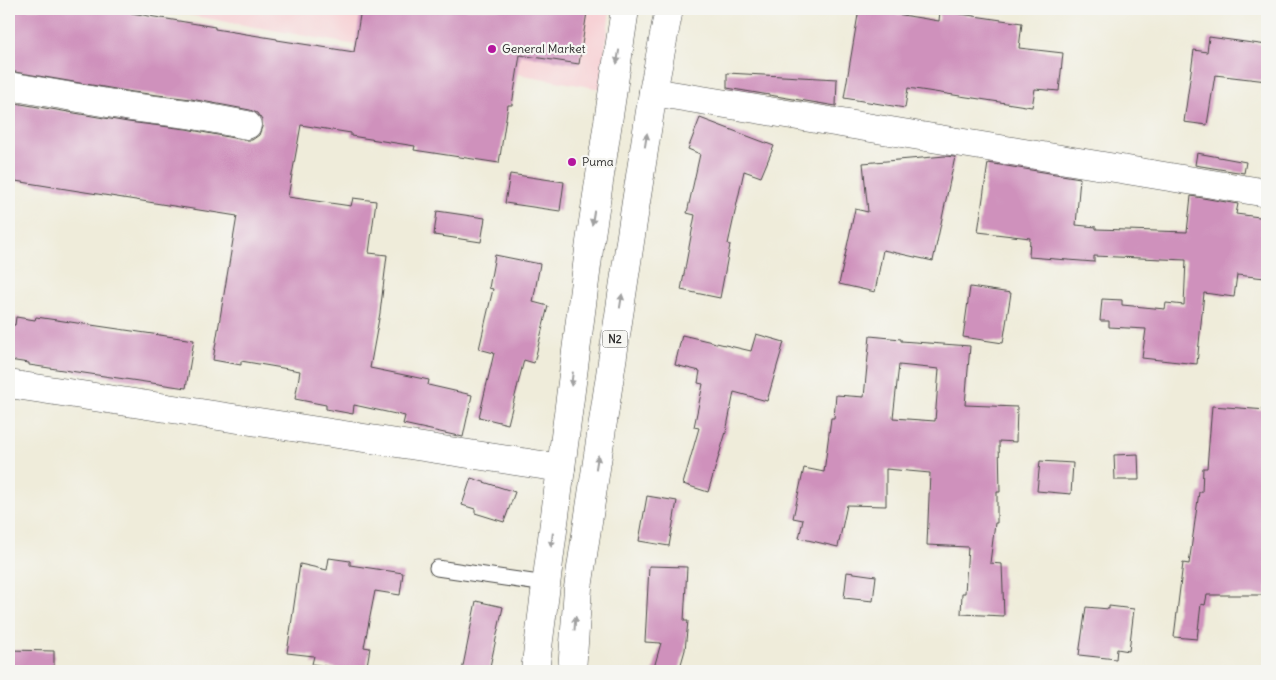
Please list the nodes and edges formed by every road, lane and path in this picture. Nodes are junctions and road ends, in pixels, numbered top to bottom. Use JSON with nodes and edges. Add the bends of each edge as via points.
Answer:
{"nodes":[{"id":1,"x":626,"y":9,"type":"edge"},
{"id":2,"x":669,"y":9,"type":"edge"},
{"id":3,"x":9,"y":86,"type":"edge"},
{"id":4,"x":653,"y":92,"type":"junction"},
{"id":5,"x":247,"y":125,"type":"dead end"},
{"id":6,"x":1267,"y":193,"type":"edge"},
{"id":7,"x":9,"y":384,"type":"edge"},
{"id":8,"x":561,"y":468,"type":"junction"},
{"id":9,"x":437,"y":568,"type":"dead end"},
{"id":10,"x":546,"y":584,"type":"junction"},
{"id":11,"x":535,"y":671,"type":"edge"},
{"id":12,"x":572,"y":671,"type":"edge"}],
"edges":[{"from":1,"to":8,"type":"main road","one_way":true,"via":[[590,242]]},
{"from":2,"to":4,"type":"main road","number":"N2"},
{"from":3,"to":5,"type":"main road"},
{"from":4,"to":6,"type":"main road"},
{"from":12,"to":4,"type":"main road","number":"N2","one_way":true,"via":[[578,588]]},
{"from":7,"to":8,"type":"main road"},
{"from":8,"to":10,"type":"main road","one_way":true},
{"from":9,"to":10,"type":"lane"},
{"from":10,"to":11,"type":"main road"}]}
